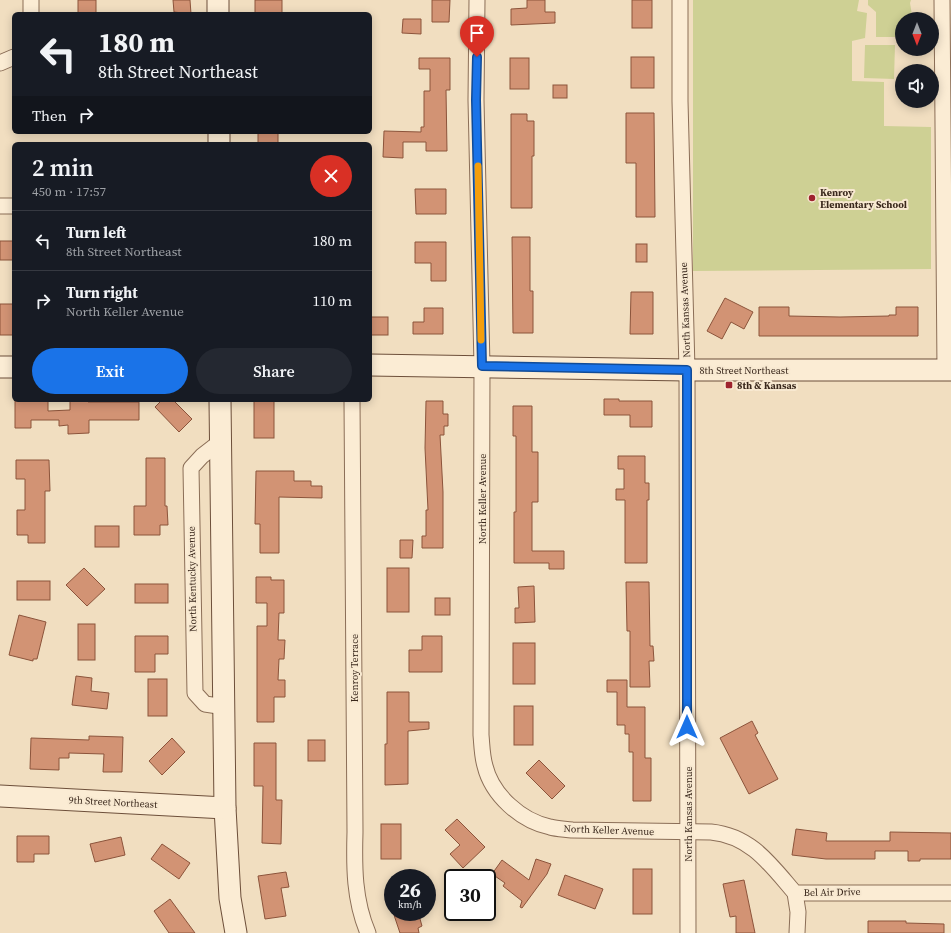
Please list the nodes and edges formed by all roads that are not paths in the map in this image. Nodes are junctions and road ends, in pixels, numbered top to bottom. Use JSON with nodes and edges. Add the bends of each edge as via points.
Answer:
{"nodes":[{"id":1,"x":32,"y":0,"type":"edge"},
{"id":2,"x":218,"y":0,"type":"edge"},
{"id":3,"x":477,"y":0,"type":"edge"},
{"id":4,"x":680,"y":0,"type":"edge"},
{"id":5,"x":942,"y":0,"type":"edge"},
{"id":6,"x":31,"y":12,"type":"edge"},
{"id":7,"x":218,"y":12,"type":"edge"},
{"id":8,"x":12,"y":58,"type":"edge"},
{"id":9,"x":0,"y":63,"type":"edge"},
{"id":10,"x":0,"y":206,"type":"edge"},
{"id":11,"x":12,"y":206,"type":"edge"},
{"id":12,"x":372,"y":365,"type":"edge"},
{"id":13,"x":482,"y":366,"type":"junction"},
{"id":14,"x":0,"y":367,"type":"edge"},
{"id":15,"x":12,"y":367,"type":"edge"},
{"id":16,"x":687,"y":370,"type":"junction"},
{"id":17,"x":948,"y":370,"type":"edge"},
{"id":18,"x":220,"y":402,"type":"edge"},
{"id":19,"x":352,"y":402,"type":"edge"},
{"id":20,"x":220,"y":442,"type":"junction"},
{"id":21,"x":225,"y":707,"type":"junction"},
{"id":22,"x":0,"y":796,"type":"edge"},
{"id":23,"x":225,"y":808,"type":"junction"},
{"id":24,"x":688,"y":832,"type":"junction"},
{"id":25,"x":795,"y":893,"type":"junction"},
{"id":26,"x":951,"y":893,"type":"edge"},
{"id":27,"x":236,"y":933,"type":"edge"},
{"id":28,"x":368,"y":933,"type":"edge"},
{"id":29,"x":688,"y":933,"type":"edge"},
{"id":30,"x":798,"y":933,"type":"edge"}],
"edges":[{"from":1,"to":6,"type":"street"},
{"from":2,"to":7,"type":"street"},
{"from":3,"to":13,"type":"street","name":"North Keller Avenue","via":[[476,100]]},
{"from":4,"to":16,"type":"street","name":"North Kansas Avenue"},
{"from":5,"to":17,"type":"street"},
{"from":8,"to":9,"type":"street"},
{"from":10,"to":11,"type":"street"},
{"from":12,"to":13,"type":"street","name":"8th Street Northeast"},
{"from":13,"to":16,"type":"street","name":"8th Street Northeast"},
{"from":13,"to":24,"type":"street","name":"North Keller Avenue","via":[[481,735],[489,779],[515,810],[549,827],[586,831]]},
{"from":14,"to":15,"type":"street"},
{"from":16,"to":17,"type":"street","name":"8th Street Northeast"},
{"from":16,"to":24,"type":"street","name":"North Kansas Avenue"},
{"from":18,"to":20,"type":"street"},
{"from":19,"to":28,"type":"street","name":"Kenroy Terrace","via":[[354,870],[358,902]]},
{"from":20,"to":21,"type":"street"},
{"from":20,"to":21,"type":"street","name":"North Kentucky Avenue","via":[[191,468],[192,589],[195,693],[205,704]]},
{"from":21,"to":23,"type":"street"},
{"from":22,"to":23,"type":"street","name":"9th Street Northeast"},
{"from":23,"to":27,"type":"street","via":[[230,898]]},
{"from":24,"to":25,"type":"street","name":"Bel Air Drive","via":[[726,834],[744,841],[771,865]]},
{"from":24,"to":29,"type":"street","name":"North Kansas Avenue"},
{"from":25,"to":26,"type":"street","name":"Bel Air Drive"},
{"from":25,"to":30,"type":"street"}]}
